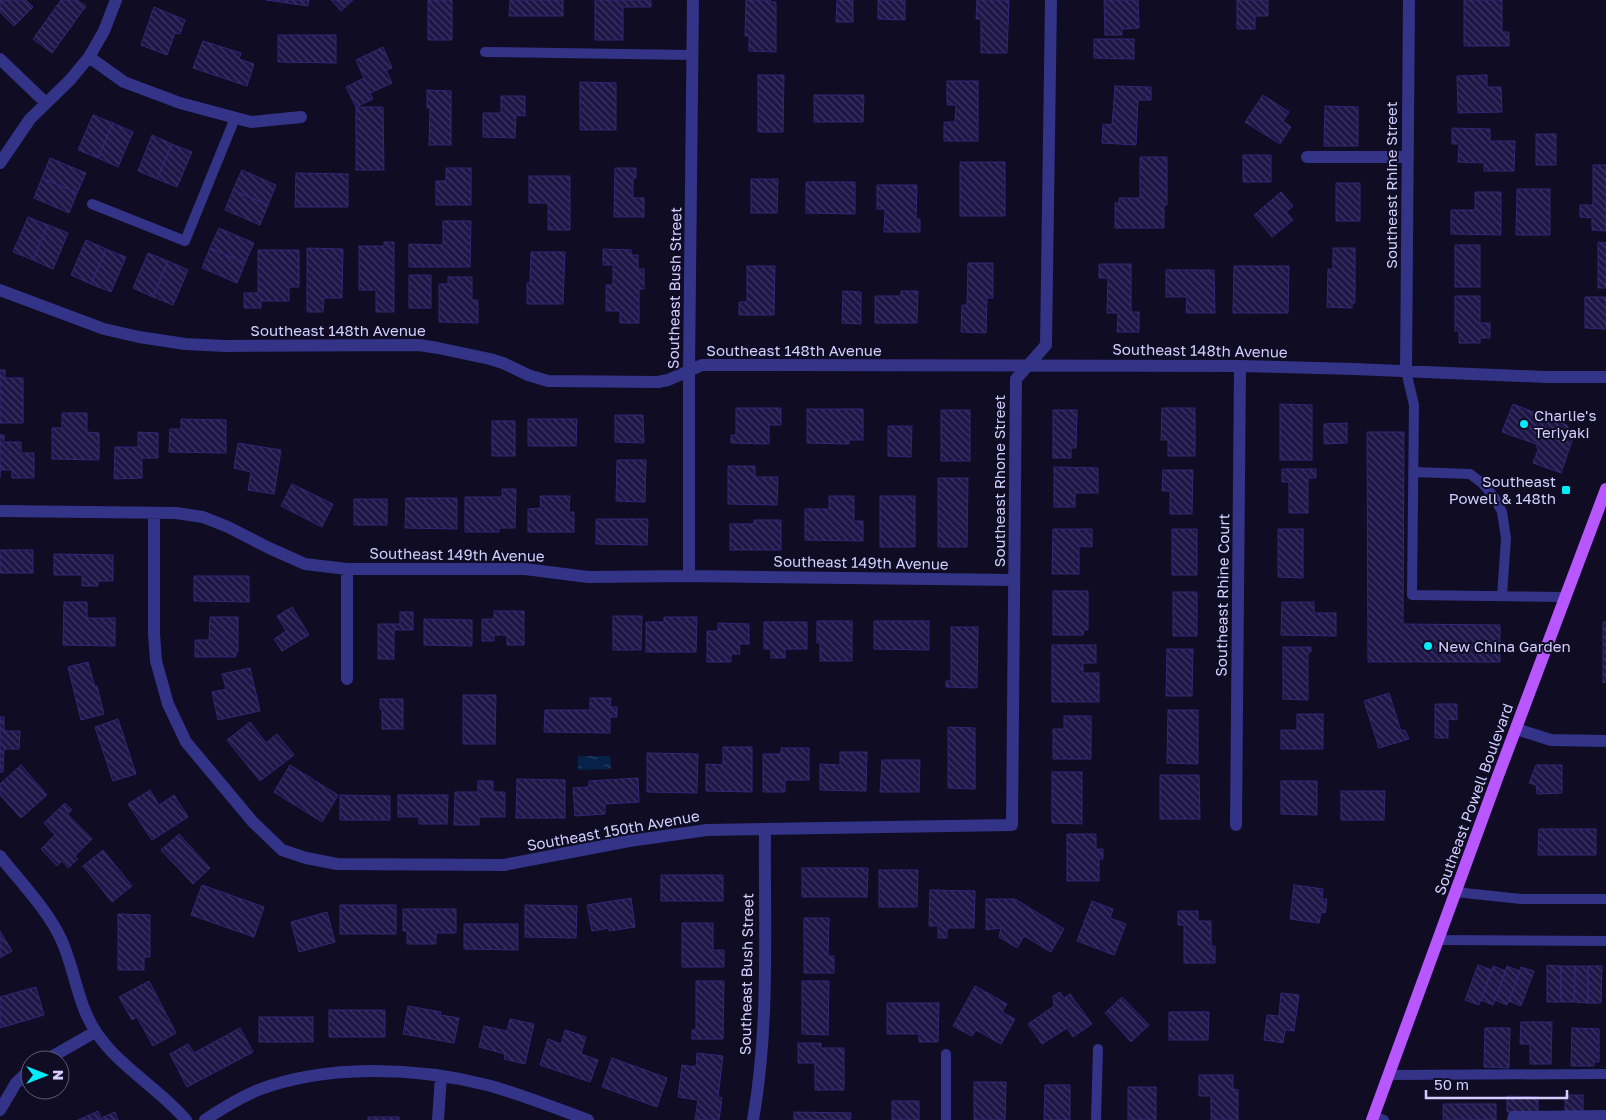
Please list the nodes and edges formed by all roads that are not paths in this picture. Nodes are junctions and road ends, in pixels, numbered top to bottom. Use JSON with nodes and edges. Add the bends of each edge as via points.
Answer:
{"nodes":[{"id":1,"x":116,"y":0,"type":"edge"},
{"id":2,"x":693,"y":0,"type":"edge"},
{"id":3,"x":1051,"y":0,"type":"edge"},
{"id":4,"x":1409,"y":0,"type":"edge"},
{"id":5,"x":485,"y":52,"type":"dead end"},
{"id":6,"x":692,"y":54,"type":"junction"},
{"id":7,"x":89,"y":57,"type":"junction"},
{"id":8,"x":0,"y":59,"type":"edge"},
{"id":9,"x":46,"y":103,"type":"junction"},
{"id":10,"x":301,"y":117,"type":"dead end"},
{"id":11,"x":235,"y":118,"type":"junction"},
{"id":12,"x":1307,"y":157,"type":"dead end"},
{"id":13,"x":1408,"y":157,"type":"junction"},
{"id":14,"x":0,"y":164,"type":"edge"},
{"id":15,"x":92,"y":204,"type":"dead end"},
{"id":16,"x":0,"y":290,"type":"edge"},
{"id":17,"x":1028,"y":365,"type":"junction"},
{"id":18,"x":1240,"y":366,"type":"junction"},
{"id":19,"x":689,"y":370,"type":"junction"},
{"id":20,"x":1406,"y":371,"type":"junction"},
{"id":21,"x":1606,"y":377,"type":"edge"},
{"id":22,"x":1413,"y":472,"type":"junction"},
{"id":23,"x":1606,"y":489,"type":"edge"},
{"id":24,"x":0,"y":512,"type":"edge"},
{"id":25,"x":154,"y":513,"type":"junction"},
{"id":26,"x":347,"y":570,"type":"junction"},
{"id":27,"x":689,"y":576,"type":"junction"},
{"id":28,"x":1014,"y":580,"type":"junction"},
{"id":29,"x":1502,"y":596,"type":"junction"},
{"id":30,"x":1566,"y":596,"type":"junction"},
{"id":31,"x":347,"y":679,"type":"dead end"},
{"id":32,"x":1516,"y":729,"type":"junction"},
{"id":33,"x":1606,"y":741,"type":"edge"},
{"id":34,"x":1012,"y":824,"type":"joint"},
{"id":35,"x":1236,"y":824,"type":"dead end"},
{"id":36,"x":764,"y":828,"type":"junction"},
{"id":37,"x":0,"y":856,"type":"edge"},
{"id":38,"x":1455,"y":892,"type":"junction"},
{"id":39,"x":1606,"y":899,"type":"edge"},
{"id":40,"x":1438,"y":940,"type":"junction"},
{"id":41,"x":1606,"y":941,"type":"edge"},
{"id":42,"x":95,"y":1032,"type":"junction"},
{"id":43,"x":64,"y":1050,"type":"edge"},
{"id":44,"x":1098,"y":1050,"type":"dead end"},
{"id":45,"x":946,"y":1054,"type":"dead end"},
{"id":46,"x":1606,"y":1074,"type":"edge"},
{"id":47,"x":1389,"y":1075,"type":"junction"},
{"id":48,"x":441,"y":1076,"type":"junction"},
{"id":49,"x":20,"y":1079,"type":"edge"},
{"id":50,"x":0,"y":1110,"type":"edge"},
{"id":51,"x":1606,"y":1115,"type":"edge"},
{"id":52,"x":1376,"y":1119,"type":"edge"},
{"id":53,"x":186,"y":1120,"type":"edge"},
{"id":54,"x":205,"y":1120,"type":"edge"},
{"id":55,"x":438,"y":1120,"type":"edge"},
{"id":56,"x":588,"y":1120,"type":"edge"},
{"id":57,"x":753,"y":1120,"type":"edge"},
{"id":58,"x":946,"y":1120,"type":"edge"},
{"id":59,"x":1096,"y":1120,"type":"edge"},
{"id":60,"x":1512,"y":1120,"type":"edge"}],
"edges":[{"from":1,"to":7,"type":"street"},
{"from":2,"to":6,"type":"street","name":"Southeast Bush Street"},
{"from":3,"to":17,"type":"street","name":"Southeast Rhone Street","via":[[1046,345]]},
{"from":4,"to":13,"type":"street","name":"Southeast Rhine Street"},
{"from":5,"to":6,"type":"lane"},
{"from":6,"to":19,"type":"street","name":"Southeast Bush Street"},
{"from":7,"to":9,"type":"street"},
{"from":7,"to":11,"type":"street","via":[[124,82],[144,91]]},
{"from":8,"to":9,"type":"street"},
{"from":9,"to":14,"type":"street","via":[[19,134]]},
{"from":10,"to":11,"type":"street","via":[[251,122]]},
{"from":11,"to":15,"type":"lane","via":[[185,241]]},
{"from":12,"to":13,"type":"street"},
{"from":13,"to":20,"type":"street","name":"Southeast Rhine Street"},
{"from":16,"to":19,"type":"street","name":"Southeast 148th Avenue","via":[[104,329],[185,344],[419,346],[490,359],[538,379],[558,382],[658,382]]},
{"from":17,"to":18,"type":"street","name":"Southeast 148th Avenue"},
{"from":17,"to":19,"type":"street","name":"Southeast 148th Avenue","via":[[702,365]]},
{"from":17,"to":28,"type":"street","name":"Southeast Rhone Street","via":[[1016,379]]},
{"from":18,"to":20,"type":"street","name":"Southeast 148th Avenue"},
{"from":18,"to":35,"type":"street","name":"Southeast Rhine Court"},
{"from":19,"to":27,"type":"street","name":"Southeast Bush Street"},
{"from":20,"to":21,"type":"street","name":"Southeast 148th Avenue"},
{"from":20,"to":22,"type":"lane","via":[[1414,405]]},
{"from":22,"to":29,"type":"lane","via":[[1470,474],[1495,498],[1502,512],[1506,538]]},
{"from":22,"to":29,"type":"lane","via":[[1412,595]]},
{"from":23,"to":30,"type":"main road","name":"Southeast Powell Boulevard"},
{"from":24,"to":25,"type":"street","name":"Southeast 149th Avenue"},
{"from":25,"to":26,"type":"street","name":"Southeast 149th Avenue","via":[[203,517],[305,564]]},
{"from":25,"to":36,"type":"street","name":"Southeast 150th Avenue","via":[[156,661],[168,704],[186,742],[252,821],[282,850],[337,864],[504,865],[697,831]]},
{"from":26,"to":27,"type":"street","name":"Southeast 149th Avenue","via":[[525,569],[588,577]]},
{"from":26,"to":31,"type":"street"},
{"from":27,"to":28,"type":"street","name":"Southeast 149th Avenue"},
{"from":28,"to":34,"type":"street","name":"Southeast Rhone Street"},
{"from":29,"to":30,"type":"lane"},
{"from":30,"to":32,"type":"main road","name":"Southeast Powell Boulevard"},
{"from":32,"to":33,"type":"street","via":[[1551,740]]},
{"from":32,"to":38,"type":"main road","name":"Southeast Powell Boulevard"},
{"from":34,"to":36,"type":"street","name":"Southeast 150th Avenue"},
{"from":36,"to":57,"type":"street","name":"Southeast Bush Street","via":[[764,1020]]},
{"from":37,"to":42,"type":"street","via":[[41,907],[61,939],[78,994]]},
{"from":38,"to":39,"type":"lane","via":[[1521,899]]},
{"from":38,"to":40,"type":"main road","name":"Southeast Powell Boulevard"},
{"from":40,"to":41,"type":"lane"},
{"from":40,"to":47,"type":"main road","name":"Southeast Powell Boulevard"},
{"from":42,"to":43,"type":"street"},
{"from":42,"to":53,"type":"street"},
{"from":44,"to":59,"type":"lane"},
{"from":45,"to":58,"type":"lane"},
{"from":46,"to":47,"type":"lane"},
{"from":47,"to":52,"type":"main road","name":"Southeast Powell Boulevard"},
{"from":48,"to":54,"type":"street","via":[[357,1071],[284,1082],[233,1102]]},
{"from":48,"to":55,"type":"street"},
{"from":48,"to":56,"type":"street","via":[[487,1085]]},
{"from":49,"to":50,"type":"street"},
{"from":51,"to":60,"type":"lane","via":[[1513,1116]]}]}
